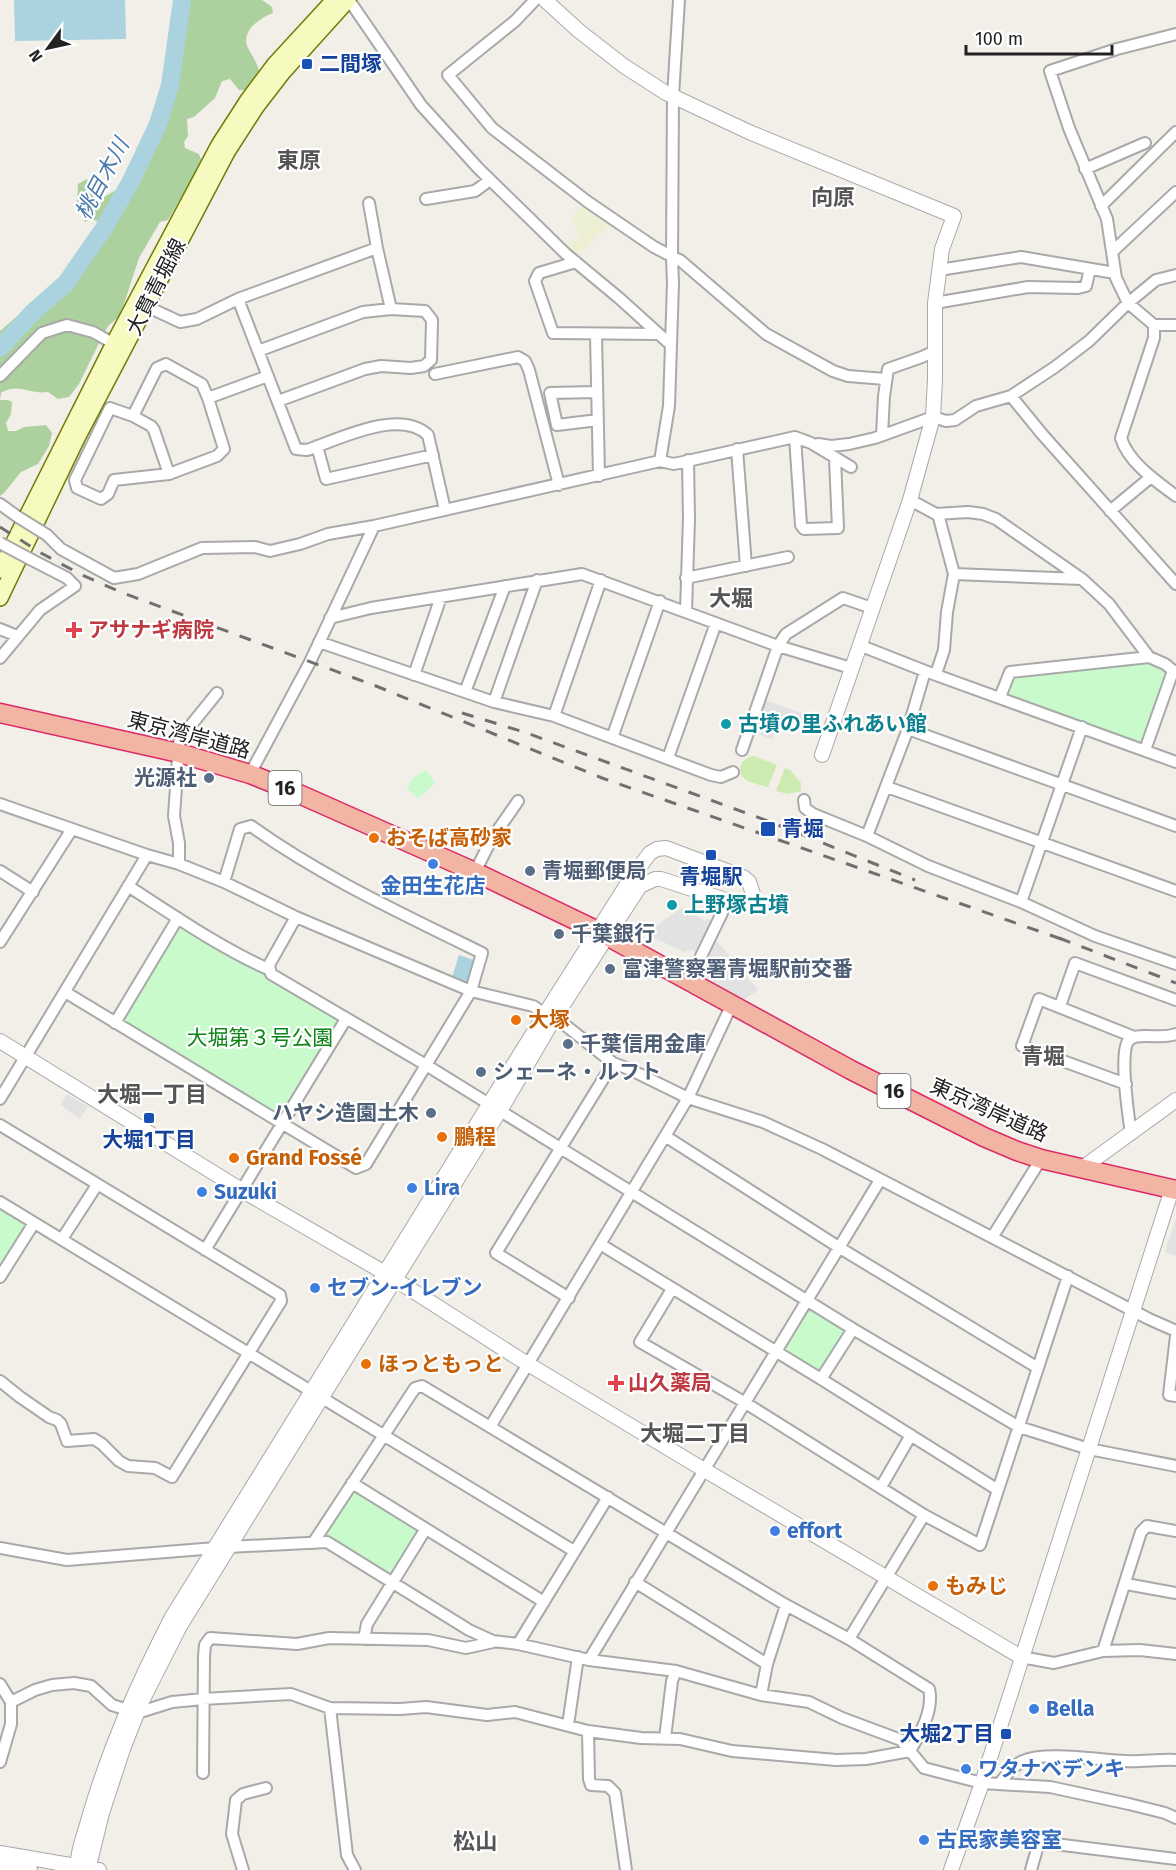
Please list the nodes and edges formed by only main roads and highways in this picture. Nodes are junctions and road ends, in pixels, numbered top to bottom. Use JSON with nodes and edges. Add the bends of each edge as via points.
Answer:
{"nodes":[{"id":1,"x":334,"y":0,"type":"edge"},
{"id":2,"x":349,"y":0,"type":"edge"},
{"id":3,"x":119,"y":346,"type":"junction"},
{"id":4,"x":0,"y":570,"type":"edge"},
{"id":5,"x":0,"y":598,"type":"edge"},
{"id":6,"x":0,"y":713,"type":"edge"},
{"id":7,"x":1175,"y":1186,"type":"edge"}],
"edges":[{"from":1,"to":3,"type":"main road","name":"大貫青堀線","via":[[275,64],[219,145]]},
{"from":2,"to":3,"type":"main road","name":"大貫青堀線","via":[[283,72],[250,116],[227,152],[147,306]]},
{"from":3,"to":4,"type":"main road","name":"大貫青堀線"},
{"from":3,"to":5,"type":"main road","name":"大貫青堀線"},
{"from":6,"to":7,"type":"highway","name":"東京湾岸道路","number":"16","via":[[179,753],[250,774],[475,872],[603,934],[850,1070],[984,1137],[1041,1159]]}]}
